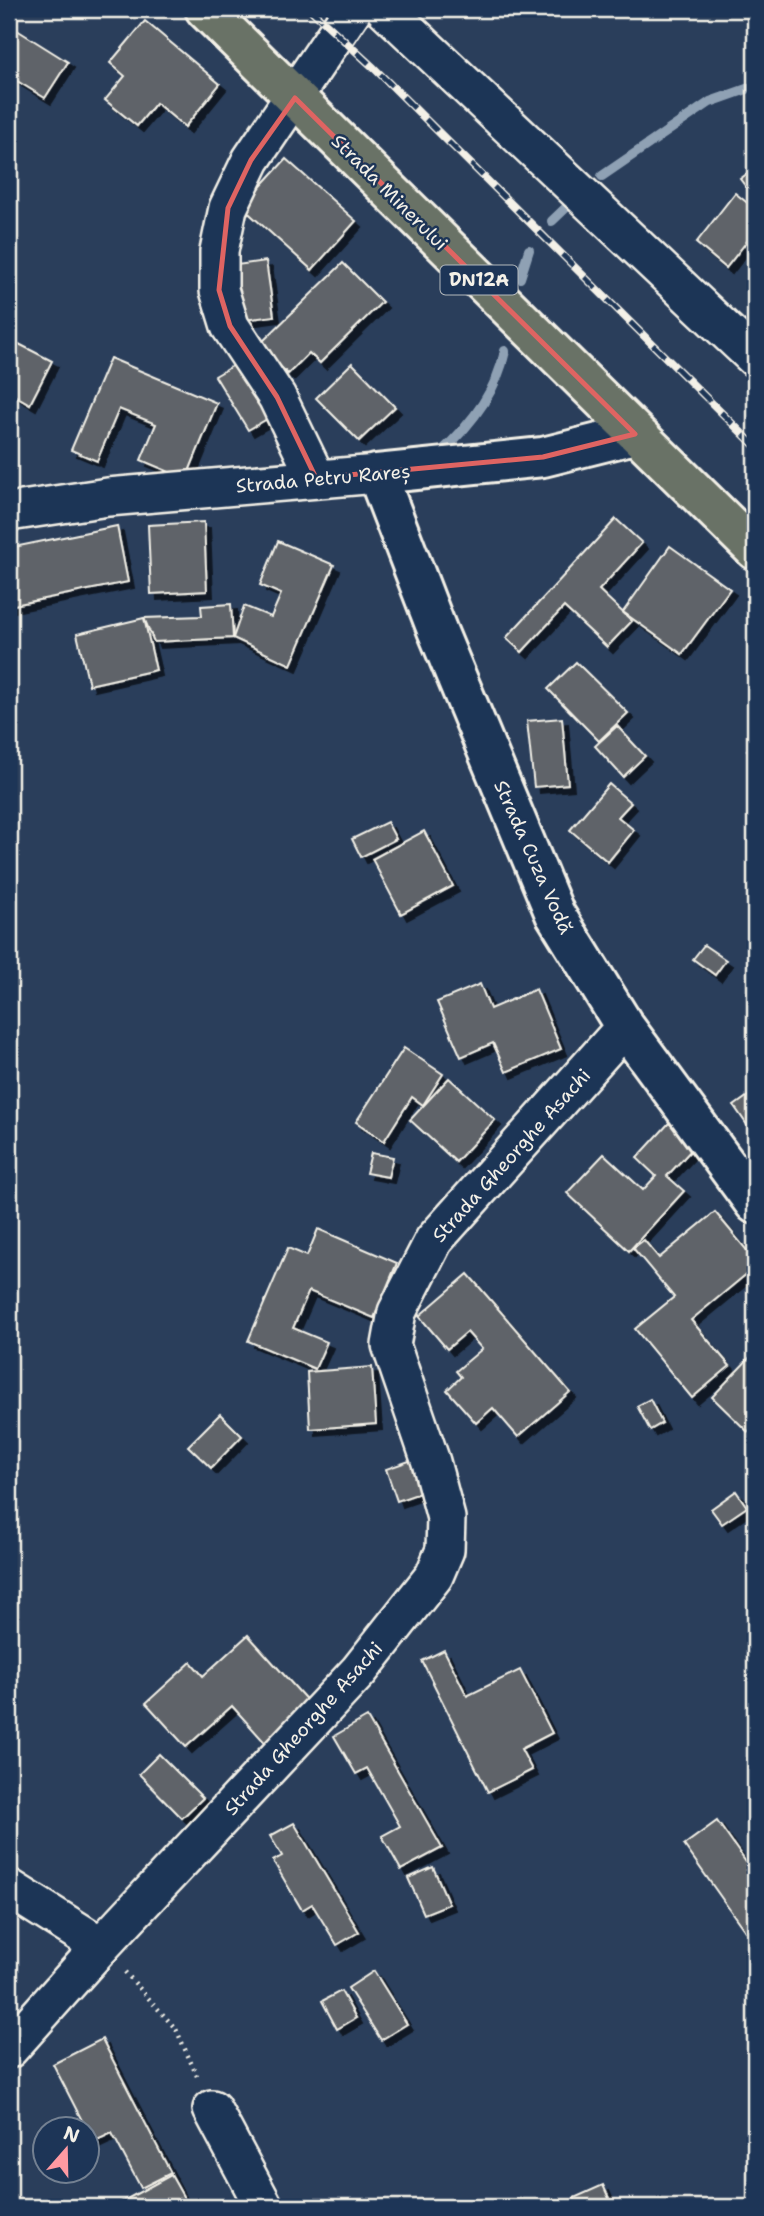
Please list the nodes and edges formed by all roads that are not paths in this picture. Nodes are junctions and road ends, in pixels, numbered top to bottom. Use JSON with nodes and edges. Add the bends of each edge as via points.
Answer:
{"nodes":[{"id":1,"x":205,"y":9,"type":"edge"},
{"id":2,"x":353,"y":9,"type":"edge"},
{"id":3,"x":385,"y":9,"type":"edge"},
{"id":4,"x":295,"y":98,"type":"junction"},
{"id":5,"x":755,"y":358,"type":"edge"},
{"id":6,"x":635,"y":434,"type":"junction"},
{"id":7,"x":377,"y":474,"type":"junction"},
{"id":8,"x":316,"y":478,"type":"junction"},
{"id":9,"x":9,"y":512,"type":"edge"},
{"id":10,"x":755,"y":550,"type":"edge"},
{"id":11,"x":625,"y":1027,"type":"junction"},
{"id":12,"x":755,"y":1204,"type":"edge"},
{"id":13,"x":9,"y":1888,"type":"edge"},
{"id":14,"x":101,"y":1946,"type":"junction"},
{"id":15,"x":9,"y":2049,"type":"edge"},
{"id":16,"x":212,"y":2109,"type":"road end"},
{"id":17,"x":264,"y":2207,"type":"edge"}],
"edges":[{"from":1,"to":4,"type":"main road","name":"Strada Minerului","number":"DN12A"},
{"from":2,"to":4,"type":"street"},
{"from":3,"to":5,"type":"street"},
{"from":4,"to":6,"type":"main road","name":"Strada Minerului","number":"DN12A"},
{"from":4,"to":8,"type":"street","via":[[251,160],[228,208],[219,251],[219,290],[230,326],[265,376]]},
{"from":6,"to":7,"type":"street","name":"Strada Petru Rareș","via":[[543,457]]},
{"from":6,"to":10,"type":"main road","name":"Strada Minerului","number":"DN12A"},
{"from":7,"to":8,"type":"street","name":"Strada Petru Rareș"},
{"from":7,"to":11,"type":"street","name":"Strada Cuza Vodă","via":[[555,914]]},
{"from":8,"to":9,"type":"street","name":"Strada Petru Rareș","via":[[108,496]]},
{"from":11,"to":12,"type":"street","name":"Strada Cuza Vodă"},
{"from":11,"to":14,"type":"street","name":"Strada Gheorghe Asachi","via":[[434,1240],[397,1312],[390,1345],[446,1518],[444,1550],[434,1576],[359,1671]]},
{"from":13,"to":14,"type":"street"},
{"from":14,"to":15,"type":"street","name":"Strada Gheorghe Asachi"},
{"from":16,"to":17,"type":"street"}]}
